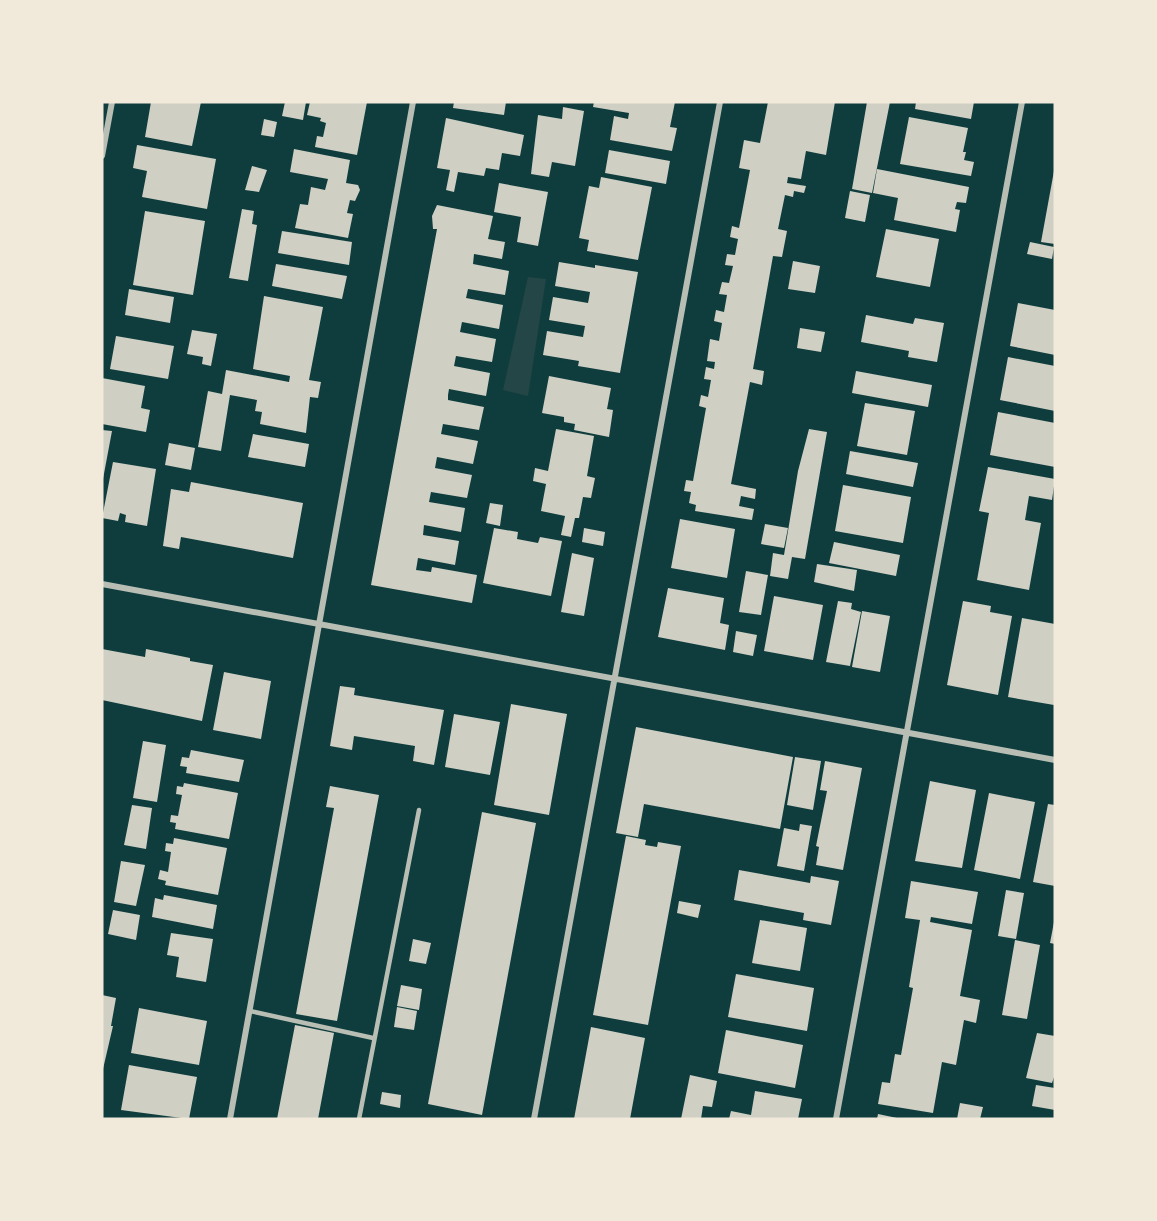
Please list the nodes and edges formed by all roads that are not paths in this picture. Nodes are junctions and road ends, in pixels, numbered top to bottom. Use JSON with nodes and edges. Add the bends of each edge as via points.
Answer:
{"nodes":[{"id":1,"x":112,"y":102,"type":"edge"},
{"id":2,"x":413,"y":102,"type":"edge"},
{"id":3,"x":720,"y":102,"type":"edge"},
{"id":4,"x":1022,"y":102,"type":"edge"},
{"id":5,"x":102,"y":156,"type":"edge"},
{"id":6,"x":102,"y":584,"type":"edge"},
{"id":7,"x":320,"y":625,"type":"junction"},
{"id":8,"x":614,"y":678,"type":"junction"},
{"id":9,"x":907,"y":733,"type":"junction"},
{"id":10,"x":1055,"y":760,"type":"edge"},
{"id":11,"x":419,"y":810,"type":"dead end"},
{"id":12,"x":250,"y":1011,"type":"junction"},
{"id":13,"x":373,"y":1038,"type":"junction"},
{"id":14,"x":230,"y":1119,"type":"edge"},
{"id":15,"x":359,"y":1119,"type":"edge"},
{"id":16,"x":534,"y":1119,"type":"edge"},
{"id":17,"x":836,"y":1119,"type":"edge"}],
"edges":[{"from":1,"to":5,"type":"street"},
{"from":2,"to":7,"type":"street"},
{"from":3,"to":8,"type":"street"},
{"from":4,"to":9,"type":"street"},
{"from":6,"to":7,"type":"street"},
{"from":7,"to":8,"type":"street"},
{"from":7,"to":12,"type":"street"},
{"from":8,"to":9,"type":"street"},
{"from":8,"to":16,"type":"street"},
{"from":9,"to":10,"type":"street"},
{"from":9,"to":17,"type":"street"},
{"from":11,"to":13,"type":"lane"},
{"from":12,"to":13,"type":"lane"},
{"from":12,"to":14,"type":"street"},
{"from":13,"to":15,"type":"lane"}]}
